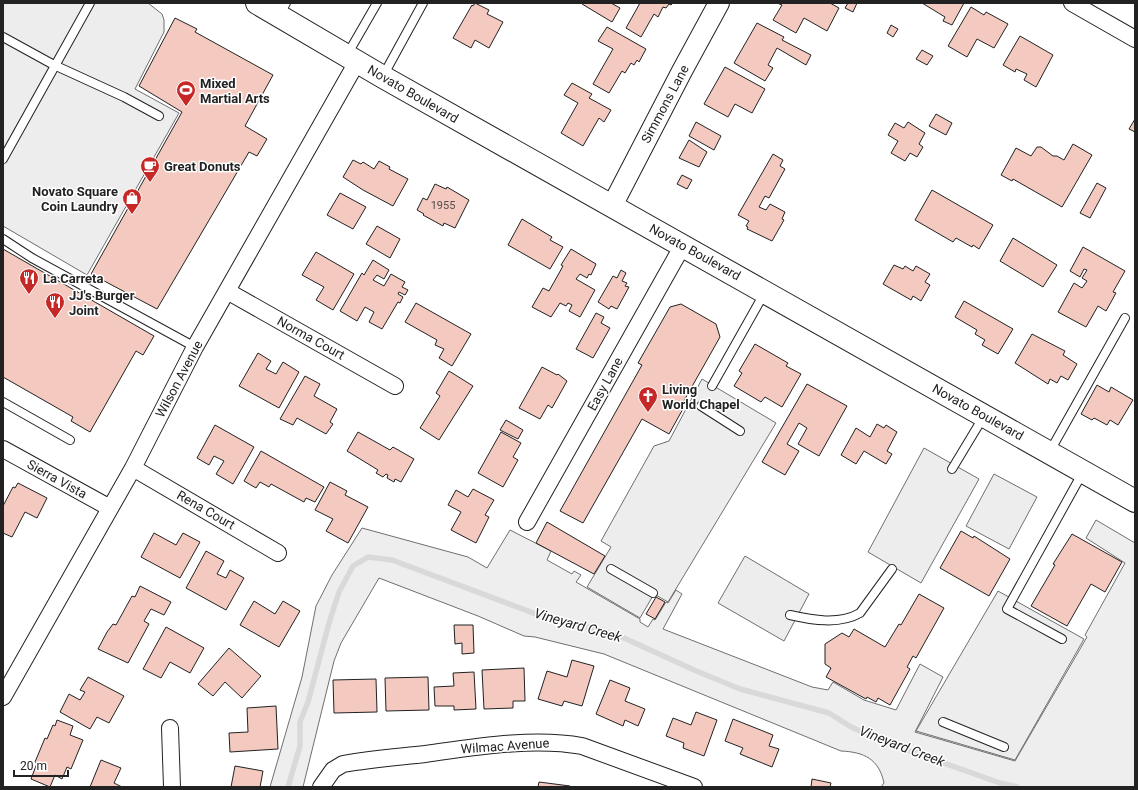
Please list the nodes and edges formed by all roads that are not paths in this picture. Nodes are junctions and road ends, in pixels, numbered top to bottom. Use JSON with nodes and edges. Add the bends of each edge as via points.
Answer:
{"nodes":[{"id":1,"x":90,"y":3,"type":"edge"},
{"id":2,"x":257,"y":3,"type":"edge"},
{"id":3,"x":377,"y":3,"type":"edge"},
{"id":4,"x":423,"y":3,"type":"edge"},
{"id":5,"x":719,"y":3,"type":"edge"},
{"id":6,"x":1072,"y":3,"type":"edge"},
{"id":7,"x":282,"y":10,"type":"edge"},
{"id":8,"x":3,"y":37,"type":"edge"},
{"id":9,"x":1135,"y":39,"type":"edge"},
{"id":10,"x":352,"y":59,"type":"junction"},
{"id":11,"x":54,"y":65,"type":"junction"},
{"id":12,"x":383,"y":77,"type":"junction"},
{"id":13,"x":159,"y":116,"type":"dead end"},
{"id":14,"x":3,"y":159,"type":"edge"},
{"id":15,"x":612,"y":206,"type":"junction"},
{"id":16,"x":3,"y":239,"type":"edge"},
{"id":17,"x":683,"y":245,"type":"junction"},
{"id":18,"x":227,"y":291,"type":"junction"},
{"id":19,"x":765,"y":292,"type":"junction"},
{"id":20,"x":1125,"y":318,"type":"dead end"},
{"id":21,"x":195,"y":347,"type":"junction"},
{"id":22,"x":395,"y":386,"type":"dead end"},
{"id":23,"x":712,"y":386,"type":"dead end"},
{"id":24,"x":3,"y":402,"type":"edge"},
{"id":25,"x":701,"y":406,"type":"dead end"},
{"id":26,"x":984,"y":415,"type":"junction"},
{"id":27,"x":740,"y":431,"type":"dead end"},
{"id":28,"x":70,"y":440,"type":"dead end"},
{"id":29,"x":3,"y":449,"type":"edge"},
{"id":30,"x":1050,"y":452,"type":"junction"},
{"id":31,"x":133,"y":468,"type":"junction"},
{"id":32,"x":952,"y":469,"type":"dead end"},
{"id":33,"x":1084,"y":471,"type":"junction"},
{"id":34,"x":1135,"y":501,"type":"edge"},
{"id":35,"x":110,"y":508,"type":"junction"},
{"id":36,"x":527,"y":522,"type":"dead end"},
{"id":37,"x":278,"y":553,"type":"dead end"},
{"id":38,"x":611,"y":569,"type":"dead end"},
{"id":39,"x":892,"y":569,"type":"dead end"},
{"id":40,"x":653,"y":593,"type":"dead end"},
{"id":41,"x":790,"y":615,"type":"dead end"},
{"id":42,"x":1062,"y":639,"type":"dead end"},
{"id":43,"x":3,"y":697,"type":"edge"},
{"id":44,"x":943,"y":722,"type":"dead end"},
{"id":45,"x":170,"y":728,"type":"dead end"},
{"id":46,"x":1004,"y":747,"type":"dead end"},
{"id":47,"x":172,"y":787,"type":"edge"},
{"id":48,"x":321,"y":787,"type":"edge"},
{"id":49,"x":694,"y":787,"type":"edge"}],
"edges":[{"from":1,"to":11,"type":"lane"},
{"from":2,"to":7,"type":"main road","name":"Novato Boulevard"},
{"from":3,"to":10,"type":"lane"},
{"from":4,"to":12,"type":"lane"},
{"from":5,"to":15,"type":"street","name":"Simmons Lane"},
{"from":6,"to":9,"type":"street"},
{"from":7,"to":10,"type":"main road","name":"Novato Boulevard"},
{"from":8,"to":11,"type":"lane"},
{"from":10,"to":12,"type":"main road","name":"Novato Boulevard"},
{"from":10,"to":18,"type":"street","name":"Wilson Avenue"},
{"from":11,"to":13,"type":"lane"},
{"from":11,"to":14,"type":"lane"},
{"from":12,"to":15,"type":"main road","name":"Novato Boulevard"},
{"from":15,"to":17,"type":"main road","name":"Novato Boulevard"},
{"from":16,"to":21,"type":"lane","via":[[32,258]]},
{"from":17,"to":19,"type":"main road","name":"Novato Boulevard"},
{"from":17,"to":36,"type":"street","name":"Easy Lane"},
{"from":18,"to":21,"type":"street","name":"Wilson Avenue"},
{"from":18,"to":22,"type":"street","name":"Norma Court"},
{"from":19,"to":23,"type":"lane"},
{"from":19,"to":26,"type":"main road","name":"Novato Boulevard"},
{"from":20,"to":30,"type":"lane"},
{"from":21,"to":31,"type":"street","name":"Wilson Avenue"},
{"from":24,"to":28,"type":"lane"},
{"from":25,"to":27,"type":"lane"},
{"from":26,"to":30,"type":"main road","name":"Novato Boulevard"},
{"from":26,"to":32,"type":"lane"},
{"from":29,"to":35,"type":"street","name":"Sierra Vista"},
{"from":30,"to":33,"type":"main road","name":"Novato Boulevard"},
{"from":31,"to":35,"type":"street","name":"Wilson Avenue"},
{"from":31,"to":37,"type":"street","name":"Rena Court"},
{"from":33,"to":34,"type":"main road","name":"Novato Boulevard"},
{"from":33,"to":42,"type":"lane","via":[[1007,609]]},
{"from":35,"to":43,"type":"street","name":"Wilson Avenue"},
{"from":38,"to":40,"type":"lane"},
{"from":39,"to":41,"type":"lane","via":[[860,613],[852,618],[822,620]]},
{"from":44,"to":46,"type":"lane"},
{"from":45,"to":47,"type":"street"},
{"from":48,"to":49,"type":"street","name":"Wilmac Avenue","via":[[333,770],[343,764],[466,748],[544,742],[582,746]]}]}
